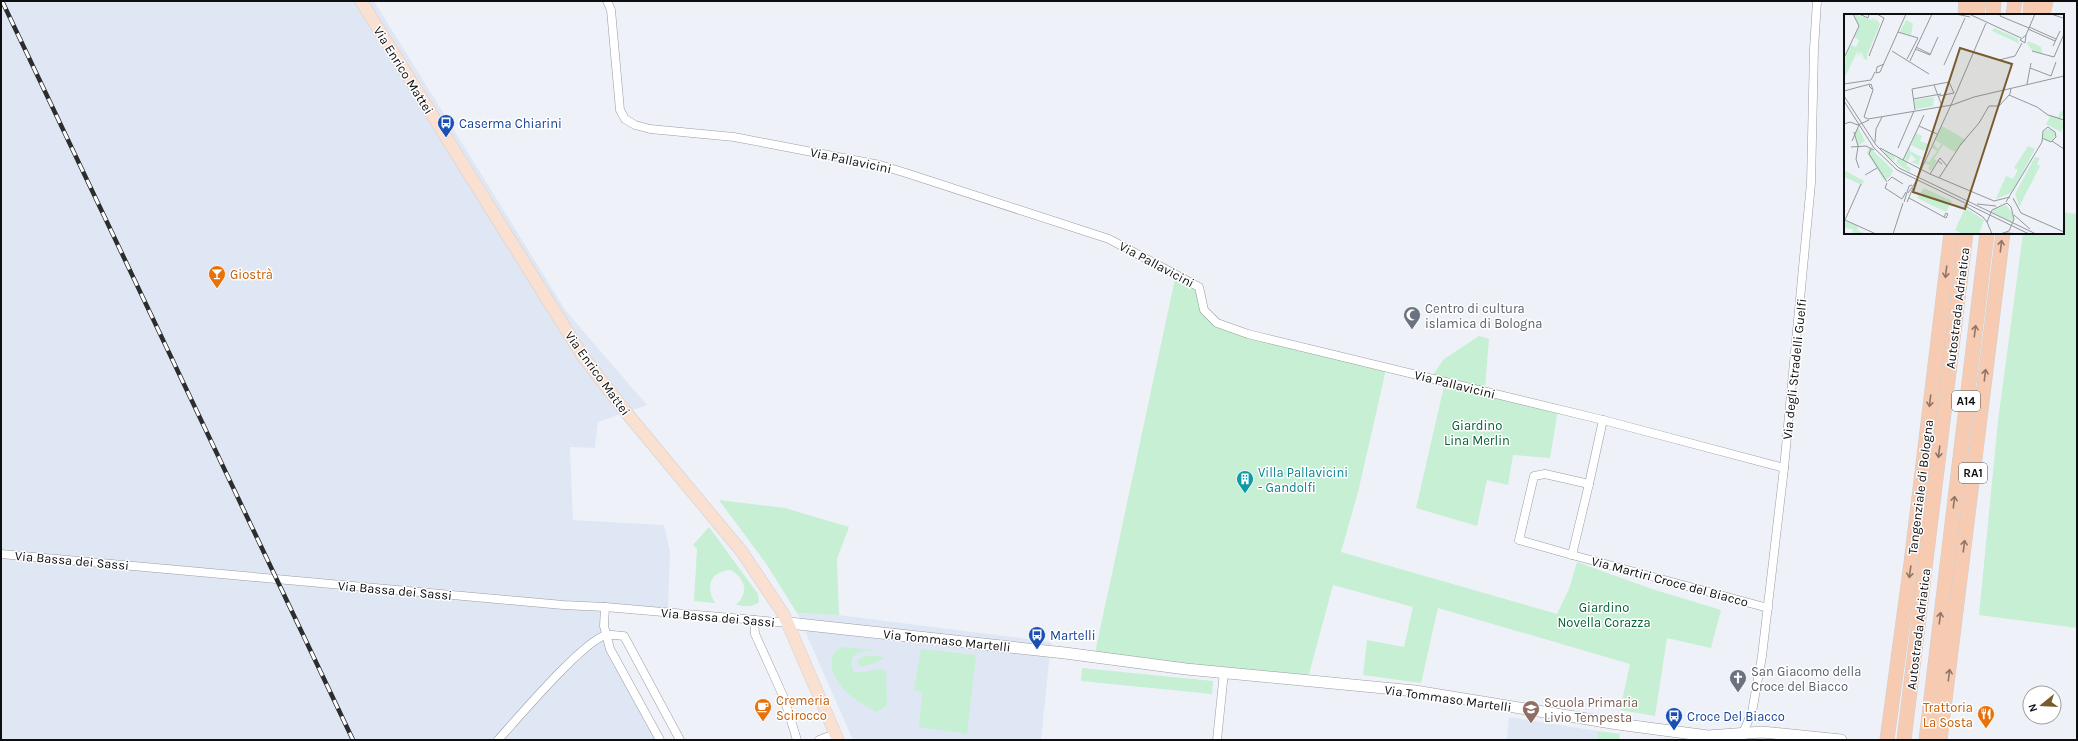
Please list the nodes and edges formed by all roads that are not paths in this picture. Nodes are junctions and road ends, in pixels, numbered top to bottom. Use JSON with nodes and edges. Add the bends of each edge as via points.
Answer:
{"nodes":[{"id":1,"x":361,"y":1,"type":"edge"},
{"id":2,"x":606,"y":1,"type":"edge"},
{"id":3,"x":1817,"y":1,"type":"edge"},
{"id":4,"x":1966,"y":1,"type":"edge"},
{"id":5,"x":1979,"y":1,"type":"edge"},
{"id":6,"x":1994,"y":1,"type":"edge"},
{"id":7,"x":2015,"y":1,"type":"edge"},
{"id":8,"x":2031,"y":1,"type":"edge"},
{"id":9,"x":2046,"y":1,"type":"edge"},
{"id":10,"x":1965,"y":14,"type":"edge"},
{"id":11,"x":1977,"y":14,"type":"edge"},
{"id":12,"x":1993,"y":14,"type":"edge"},
{"id":13,"x":2014,"y":14,"type":"edge"},
{"id":14,"x":2030,"y":14,"type":"edge"},
{"id":15,"x":2043,"y":14,"type":"edge"},
{"id":16,"x":1950,"y":234,"type":"edge"},
{"id":17,"x":1966,"y":234,"type":"edge"},
{"id":18,"x":1987,"y":234,"type":"edge"},
{"id":19,"x":2002,"y":234,"type":"edge"},
{"id":20,"x":1603,"y":420,"type":"junction"},
{"id":21,"x":1784,"y":468,"type":"junction"},
{"id":22,"x":1588,"y":484,"type":"junction"},
{"id":23,"x":1,"y":554,"type":"edge"},
{"id":24,"x":1572,"y":555,"type":"junction"},
{"id":25,"x":605,"y":607,"type":"junction"},
{"id":26,"x":1768,"y":608,"type":"junction"},
{"id":27,"x":754,"y":620,"type":"junction"},
{"id":28,"x":789,"y":623,"type":"junction"},
{"id":29,"x":606,"y":635,"type":"junction"},
{"id":30,"x":1224,"y":672,"type":"junction"},
{"id":31,"x":836,"y":737,"type":"edge"},
{"id":32,"x":1741,"y":737,"type":"edge"},
{"id":33,"x":498,"y":740,"type":"edge"},
{"id":34,"x":660,"y":740,"type":"edge"},
{"id":35,"x":680,"y":740,"type":"edge"},
{"id":36,"x":797,"y":740,"type":"edge"},
{"id":37,"x":819,"y":740,"type":"edge"},
{"id":38,"x":1218,"y":740,"type":"edge"},
{"id":39,"x":1841,"y":740,"type":"edge"},
{"id":40,"x":1887,"y":740,"type":"edge"},
{"id":41,"x":1904,"y":740,"type":"edge"},
{"id":42,"x":1926,"y":740,"type":"edge"},
{"id":43,"x":1940,"y":740,"type":"edge"}],
"edges":[{"from":1,"to":28,"type":"main road","name":"Via Enrico Mattei","via":[[582,355],[742,552]]},
{"from":2,"to":20,"type":"street","name":"Via Pallavicini","via":[[610,10],[620,110],[625,119],[635,125],[650,129],[734,137],[880,165],[1109,239],[1199,287],[1204,310],[1217,323],[1248,334]]},
{"from":3,"to":21,"type":"street","name":"Via degli Stradelli Guelfi","via":[[1811,183]]},
{"from":4,"to":10,"type":"highway"},
{"from":5,"to":11,"type":"highway"},
{"from":6,"to":12,"type":"highway"},
{"from":7,"to":13,"type":"highway"},
{"from":8,"to":14,"type":"highway"},
{"from":9,"to":15,"type":"highway"},
{"from":16,"to":40,"type":"highway","name":"Tangenziale di Bologna","one_way":true},
{"from":17,"to":41,"type":"highway","name":"Autostrada Adriatica","number":"A14","one_way":true},
{"from":42,"to":18,"type":"highway","name":"Autostrada Adriatica","number":"A14","one_way":true},
{"from":43,"to":19,"type":"highway","number":"RA1","one_way":true},
{"from":20,"to":21,"type":"street","name":"Via Pallavicini"},
{"from":20,"to":22,"type":"street"},
{"from":21,"to":26,"type":"street","name":"Via degli Stradelli Guelfi"},
{"from":22,"to":24,"type":"street"},
{"from":22,"to":24,"type":"street","name":"Via Martiri Croce del Biacco","via":[[1545,474],[1534,476],[1519,540]]},
{"from":23,"to":25,"type":"street","name":"Via Bassa dei Sassi"},
{"from":24,"to":26,"type":"street","name":"Via Martiri Croce del Biacco"},
{"from":25,"to":27,"type":"street","name":"Via Bassa dei Sassi"},
{"from":25,"to":29,"type":"street"},
{"from":26,"to":32,"type":"street","name":"Via degli Stradelli Guelfi","via":[[1752,712]]},
{"from":27,"to":28,"type":"street","name":"Via Bassa dei Sassi"},
{"from":27,"to":36,"type":"street","via":[[755,634],[784,698]]},
{"from":28,"to":30,"type":"main road","name":"Via Tommaso Martelli"},
{"from":28,"to":31,"type":"main road","name":"Via Enrico Mattei"},
{"from":29,"to":33,"type":"street","via":[[574,659]]},
{"from":29,"to":34,"type":"street","via":[[610,649]]},
{"from":29,"to":35,"type":"street","via":[[624,636]]},
{"from":30,"to":32,"type":"main road","name":"Via Tommaso Martelli","via":[[1416,691],[1618,724],[1708,736]]},
{"from":30,"to":38,"type":"street"},
{"from":31,"to":37,"type":"street"},
{"from":32,"to":39,"type":"main road","name":"Via Tommaso Martelli","via":[[1762,732]]}]}
